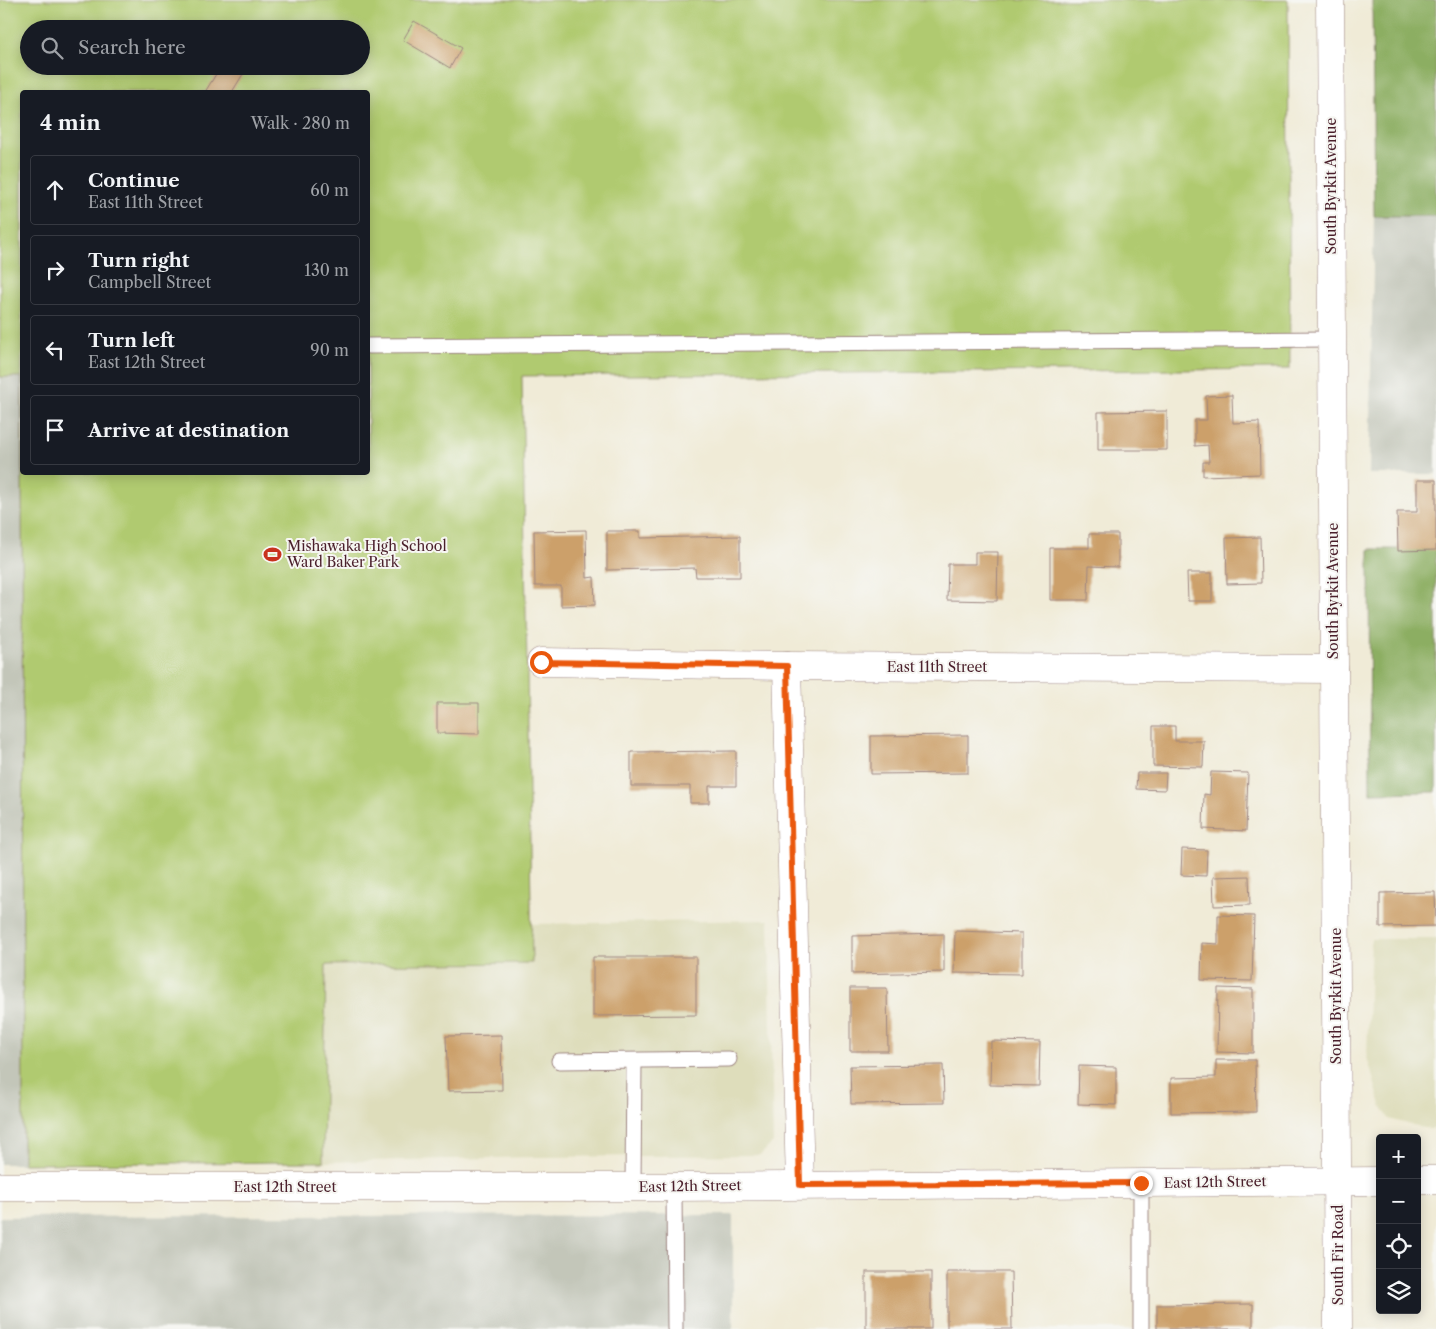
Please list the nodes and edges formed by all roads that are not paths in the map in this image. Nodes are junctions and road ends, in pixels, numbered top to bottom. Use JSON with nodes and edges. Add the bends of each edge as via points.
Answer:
{"nodes":[{"id":1,"x":1330,"y":0,"type":"edge"},
{"id":2,"x":1332,"y":340,"type":"junction"},
{"id":3,"x":370,"y":346,"type":"edge"},
{"id":4,"x":541,"y":662,"type":"dead end"},
{"id":5,"x":787,"y":666,"type":"junction"},
{"id":6,"x":1334,"y":669,"type":"junction"},
{"id":7,"x":729,"y":1059,"type":"dead end"},
{"id":8,"x":558,"y":1061,"type":"dead end"},
{"id":9,"x":634,"y":1061,"type":"junction"},
{"id":10,"x":1421,"y":1180,"type":"edge"},
{"id":11,"x":1436,"y":1180,"type":"edge"},
{"id":12,"x":1337,"y":1181,"type":"junction"},
{"id":13,"x":1376,"y":1181,"type":"edge"},
{"id":14,"x":1141,"y":1183,"type":"junction"},
{"id":15,"x":800,"y":1185,"type":"junction"},
{"id":16,"x":0,"y":1187,"type":"edge"},
{"id":17,"x":633,"y":1187,"type":"junction"},
{"id":18,"x":674,"y":1187,"type":"junction"},
{"id":19,"x":675,"y":1329,"type":"edge"},
{"id":20,"x":1141,"y":1329,"type":"edge"},
{"id":21,"x":1338,"y":1329,"type":"edge"}],
"edges":[{"from":1,"to":2,"type":"street","name":"South Byrkit Avenue"},
{"from":2,"to":3,"type":"lane"},
{"from":2,"to":6,"type":"street","name":"South Byrkit Avenue"},
{"from":4,"to":5,"type":"street","name":"East 11th Street"},
{"from":5,"to":6,"type":"street","name":"East 11th Street"},
{"from":5,"to":15,"type":"street"},
{"from":6,"to":12,"type":"street","name":"South Byrkit Avenue"},
{"from":7,"to":9,"type":"lane"},
{"from":8,"to":9,"type":"lane"},
{"from":9,"to":17,"type":"lane"},
{"from":10,"to":11,"type":"street"},
{"from":12,"to":13,"type":"street","name":"East 12th Street"},
{"from":12,"to":14,"type":"street","name":"East 12th Street"},
{"from":12,"to":21,"type":"street","name":"South Fir Road"},
{"from":14,"to":15,"type":"street","name":"East 12th Street"},
{"from":14,"to":20,"type":"lane"},
{"from":15,"to":18,"type":"street","name":"East 12th Street"},
{"from":16,"to":17,"type":"street","name":"East 12th Street"},
{"from":17,"to":18,"type":"street","name":"East 12th Street"},
{"from":18,"to":19,"type":"lane"}]}
